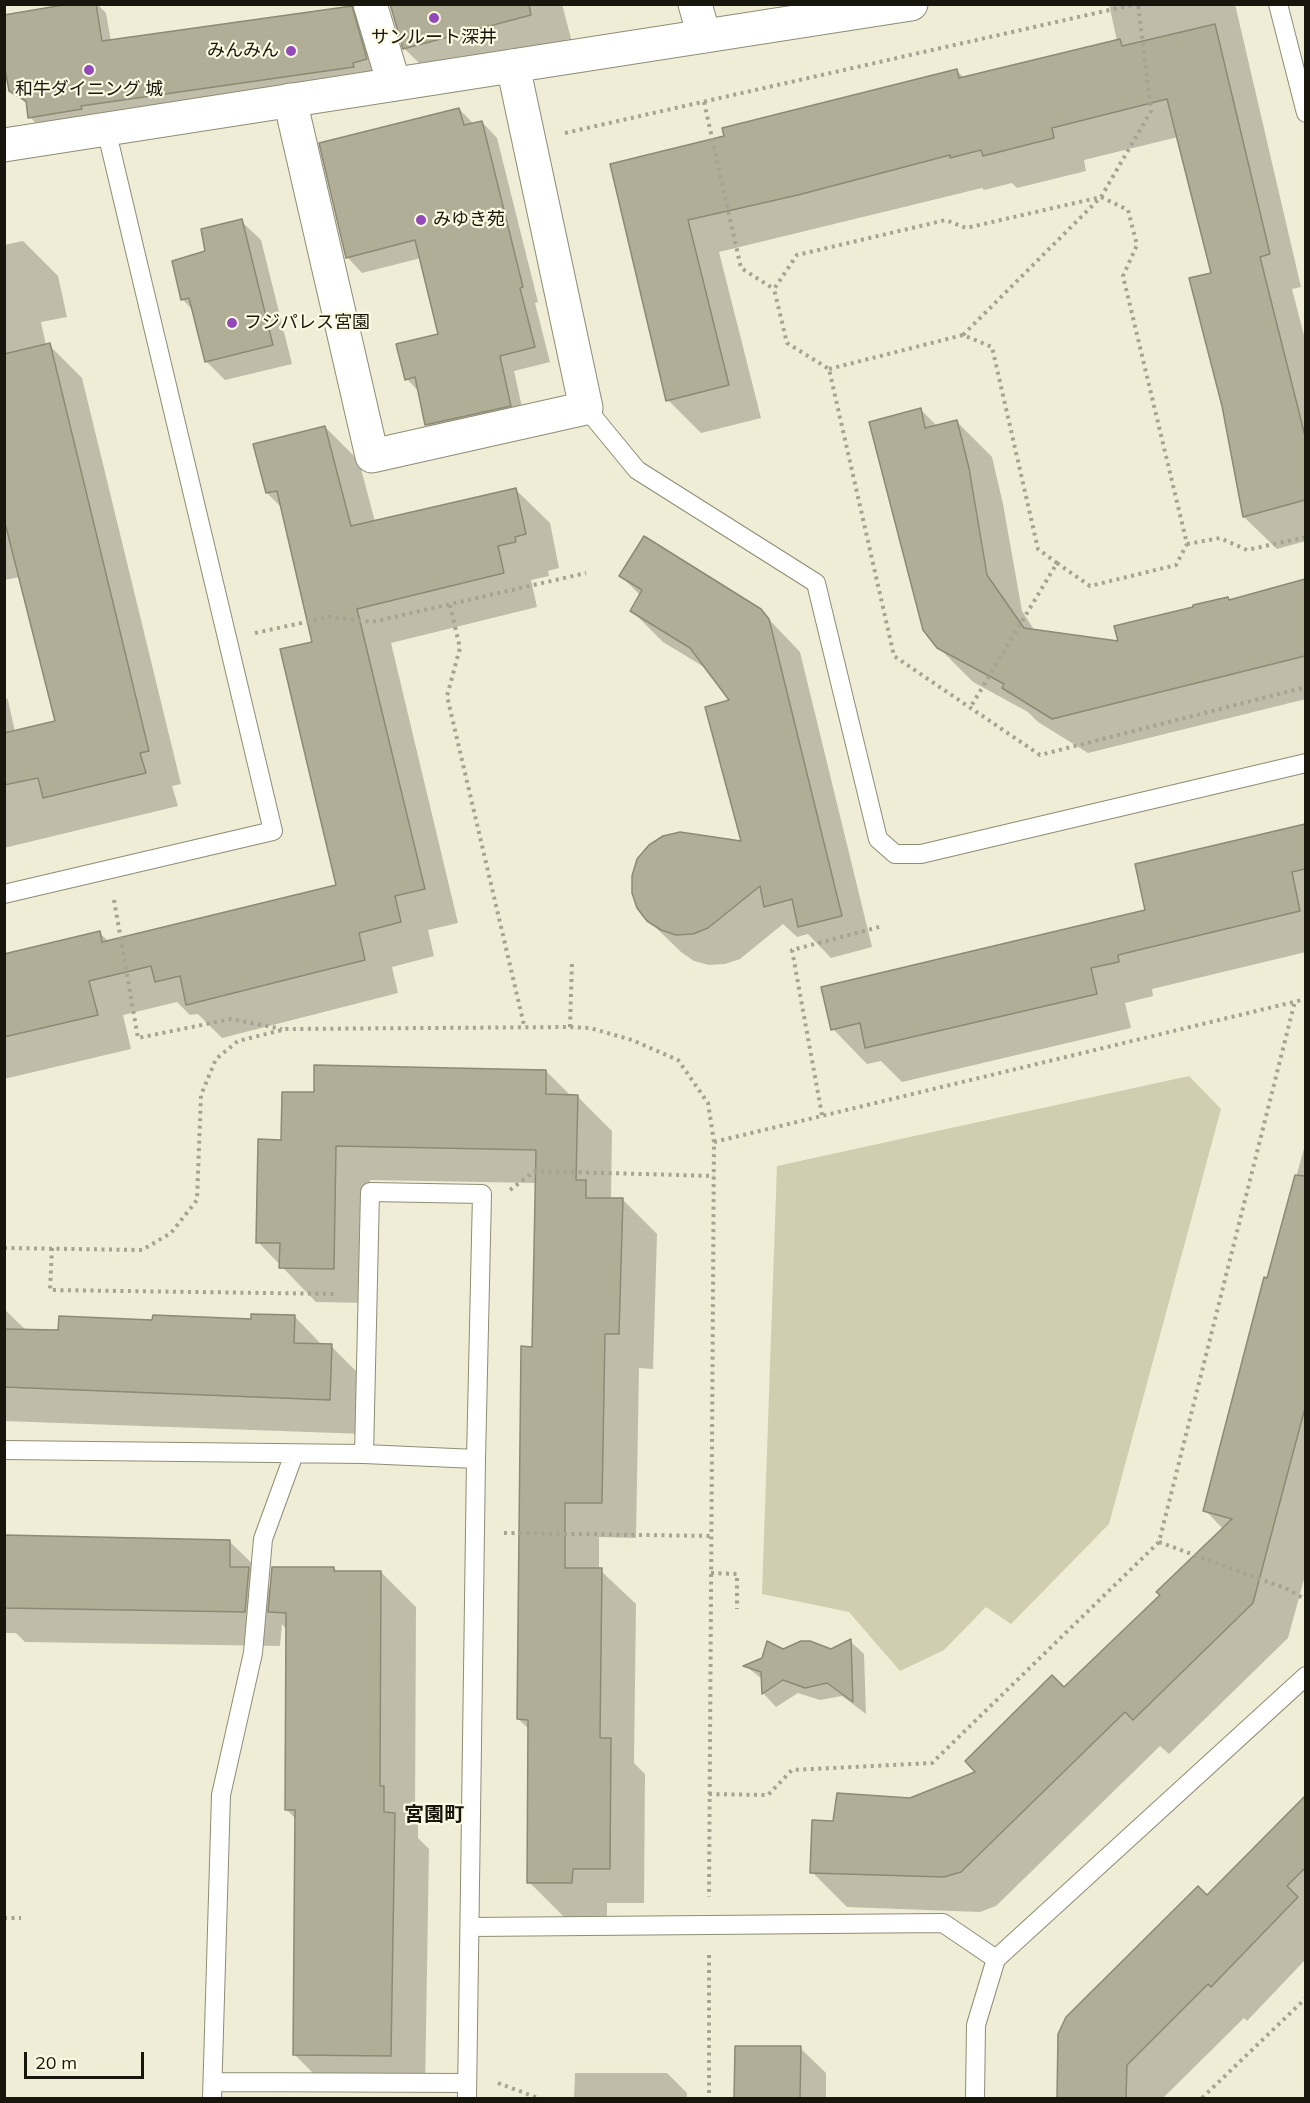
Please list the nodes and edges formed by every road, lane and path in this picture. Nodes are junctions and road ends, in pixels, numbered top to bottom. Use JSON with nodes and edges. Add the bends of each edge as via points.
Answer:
{"nodes":[{"id":1,"x":370,"y":4,"type":"edge"},
{"id":2,"x":695,"y":4,"type":"edge"},
{"id":3,"x":911,"y":4,"type":"edge"},
{"id":4,"x":1137,"y":4,"type":"edge"},
{"id":5,"x":1278,"y":4,"type":"edge"},
{"id":6,"x":704,"y":36,"type":"junction"},
{"id":7,"x":513,"y":66,"type":"junction"},
{"id":8,"x":394,"y":84,"type":"junction"},
{"id":9,"x":290,"y":100,"type":"junction"},
{"id":10,"x":704,"y":102,"type":"junction"},
{"id":11,"x":1305,"y":113,"type":"edge"},
{"id":12,"x":106,"y":129,"type":"junction"},
{"id":13,"x":529,"y":141,"type":"junction"},
{"id":14,"x":4,"y":145,"type":"edge"},
{"id":15,"x":1101,"y":197,"type":"junction"},
{"id":16,"x":774,"y":289,"type":"junction"},
{"id":17,"x":963,"y":335,"type":"junction"},
{"id":18,"x":829,"y":369,"type":"junction"},
{"id":19,"x":586,"y":408,"type":"junction"},
{"id":20,"x":1305,"y":537,"type":"edge"},
{"id":21,"x":1186,"y":544,"type":"junction"},
{"id":22,"x":1058,"y":563,"type":"junction"},
{"id":23,"x":586,"y":573,"type":"dead end"},
{"id":24,"x":450,"y":605,"type":"junction"},
{"id":25,"x":227,"y":639,"type":"junction"},
{"id":26,"x":1305,"y":687,"type":"edge"},
{"id":27,"x":970,"y":708,"type":"junction"},
{"id":28,"x":1305,"y":763,"type":"edge"},
{"id":29,"x":108,"y":869,"type":"junction"},
{"id":30,"x":4,"y":894,"type":"edge"},
{"id":31,"x":879,"y":927,"type":"dead end"},
{"id":32,"x":572,"y":961,"type":"dead end"},
{"id":33,"x":1305,"y":999,"type":"edge"},
{"id":34,"x":1295,"y":1001,"type":"junction"},
{"id":35,"x":524,"y":1025,"type":"junction"},
{"id":36,"x":570,"y":1027,"type":"junction"},
{"id":37,"x":286,"y":1029,"type":"junction"},
{"id":38,"x":822,"y":1115,"type":"junction"},
{"id":39,"x":714,"y":1142,"type":"junction"},
{"id":40,"x":714,"y":1176,"type":"junction"},
{"id":41,"x":481,"y":1213,"type":"junction"},
{"id":42,"x":4,"y":1248,"type":"edge"},
{"id":43,"x":52,"y":1248,"type":"junction"},
{"id":44,"x":368,"y":1294,"type":"junction"},
{"id":45,"x":4,"y":1450,"type":"edge"},
{"id":46,"x":294,"y":1454,"type":"junction"},
{"id":47,"x":364,"y":1454,"type":"junction"},
{"id":48,"x":476,"y":1459,"type":"junction"},
{"id":49,"x":476,"y":1532,"type":"junction"},
{"id":50,"x":711,"y":1536,"type":"junction"},
{"id":51,"x":1159,"y":1542,"type":"junction"},
{"id":52,"x":711,"y":1573,"type":"junction"},
{"id":53,"x":1305,"y":1600,"type":"edge"},
{"id":54,"x":737,"y":1609,"type":"dead end"},
{"id":55,"x":1305,"y":1676,"type":"edge"},
{"id":56,"x":709,"y":1794,"type":"junction"},
{"id":57,"x":4,"y":1918,"type":"edge"},
{"id":58,"x":21,"y":1918,"type":"dead end"},
{"id":59,"x":709,"y":1924,"type":"junction"},
{"id":60,"x":471,"y":1927,"type":"junction"},
{"id":61,"x":996,"y":1959,"type":"junction"},
{"id":62,"x":1305,"y":1998,"type":"edge"},
{"id":63,"x":212,"y":2090,"type":"edge"},
{"id":64,"x":467,"y":2091,"type":"edge"},
{"id":65,"x":538,"y":2098,"type":"edge"},
{"id":66,"x":709,"y":2098,"type":"edge"},
{"id":67,"x":975,"y":2098,"type":"edge"},
{"id":68,"x":1202,"y":2098,"type":"edge"}],
"edges":[{"from":1,"to":8,"type":"street"},
{"from":2,"to":6,"type":"street"},
{"from":3,"to":6,"type":"street"},
{"from":4,"to":10,"type":"path"},
{"from":4,"to":15,"type":"path","via":[[1152,111]]},
{"from":5,"to":11,"type":"lane"},
{"from":6,"to":7,"type":"street"},
{"from":7,"to":8,"type":"street"},
{"from":7,"to":13,"type":"street"},
{"from":8,"to":9,"type":"street"},
{"from":9,"to":12,"type":"street"},
{"from":9,"to":19,"type":"street","via":[[372,456]]},
{"from":10,"to":13,"type":"path"},
{"from":10,"to":16,"type":"path","via":[[741,268]]},
{"from":12,"to":14,"type":"street"},
{"from":12,"to":25,"type":"lane"},
{"from":13,"to":19,"type":"street"},
{"from":15,"to":16,"type":"path","via":[[966,228],[946,220],[797,255]]},
{"from":15,"to":17,"type":"path"},
{"from":15,"to":21,"type":"path","via":[[1128,210],[1137,245],[1123,276]]},
{"from":16,"to":18,"type":"path","via":[[787,343]]},
{"from":17,"to":18,"type":"path"},
{"from":17,"to":22,"type":"path","via":[[992,347],[1038,549]]},
{"from":18,"to":27,"type":"path","via":[[894,656]]},
{"from":19,"to":28,"type":"lane","via":[[637,470],[816,583],[878,839],[895,854],[921,854]]},
{"from":20,"to":21,"type":"path","via":[[1247,550],[1220,538]]},
{"from":21,"to":22,"type":"path","via":[[1176,565],[1090,586]]},
{"from":22,"to":27,"type":"path"},
{"from":23,"to":24,"type":"path"},
{"from":24,"to":25,"type":"path","via":[[372,622],[329,617]]},
{"from":24,"to":35,"type":"path","via":[[460,648],[447,696]]},
{"from":25,"to":29,"type":"lane","via":[[273,831]]},
{"from":26,"to":27,"type":"path","via":[[1040,755]]},
{"from":29,"to":30,"type":"lane"},
{"from":29,"to":37,"type":"path","via":[[138,1038],[231,1019]]},
{"from":31,"to":38,"type":"path","via":[[792,950]]},
{"from":32,"to":36,"type":"path"},
{"from":33,"to":34,"type":"path"},
{"from":34,"to":38,"type":"path"},
{"from":34,"to":51,"type":"path"},
{"from":35,"to":36,"type":"path"},
{"from":35,"to":37,"type":"path"},
{"from":36,"to":39,"type":"path","via":[[590,1028],[632,1040],[678,1060],[708,1103]]},
{"from":37,"to":43,"type":"path","via":[[238,1041],[216,1059],[201,1095],[197,1200],[171,1233],[142,1250]]},
{"from":38,"to":39,"type":"path"},
{"from":39,"to":40,"type":"path"},
{"from":40,"to":41,"type":"path","via":[[535,1171]]},
{"from":40,"to":50,"type":"path"},
{"from":41,"to":44,"type":"lane","via":[[482,1194],[370,1192]]},
{"from":41,"to":48,"type":"lane"},
{"from":42,"to":43,"type":"path"},
{"from":43,"to":44,"type":"path","via":[[50,1290]]},
{"from":44,"to":47,"type":"lane"},
{"from":45,"to":46,"type":"lane"},
{"from":46,"to":47,"type":"lane"},
{"from":46,"to":63,"type":"lane","via":[[263,1539],[253,1653],[221,1796]]},
{"from":47,"to":48,"type":"lane"},
{"from":48,"to":49,"type":"lane"},
{"from":49,"to":50,"type":"path"},
{"from":49,"to":60,"type":"lane"},
{"from":50,"to":52,"type":"path"},
{"from":51,"to":53,"type":"path","via":[[1287,1589]]},
{"from":51,"to":56,"type":"path","via":[[932,1763],[792,1770],[768,1795]]},
{"from":52,"to":54,"type":"path","via":[[737,1574]]},
{"from":52,"to":56,"type":"path"},
{"from":55,"to":61,"type":"lane"},
{"from":56,"to":59,"type":"path"},
{"from":57,"to":58,"type":"path"},
{"from":59,"to":60,"type":"lane"},
{"from":59,"to":61,"type":"lane","via":[[943,1923]]},
{"from":59,"to":66,"type":"path"},
{"from":60,"to":64,"type":"lane"},
{"from":61,"to":67,"type":"lane","via":[[976,2025]]},
{"from":62,"to":68,"type":"path"},
{"from":63,"to":64,"type":"lane"},
{"from":64,"to":65,"type":"path","via":[[497,2083]]}]}
